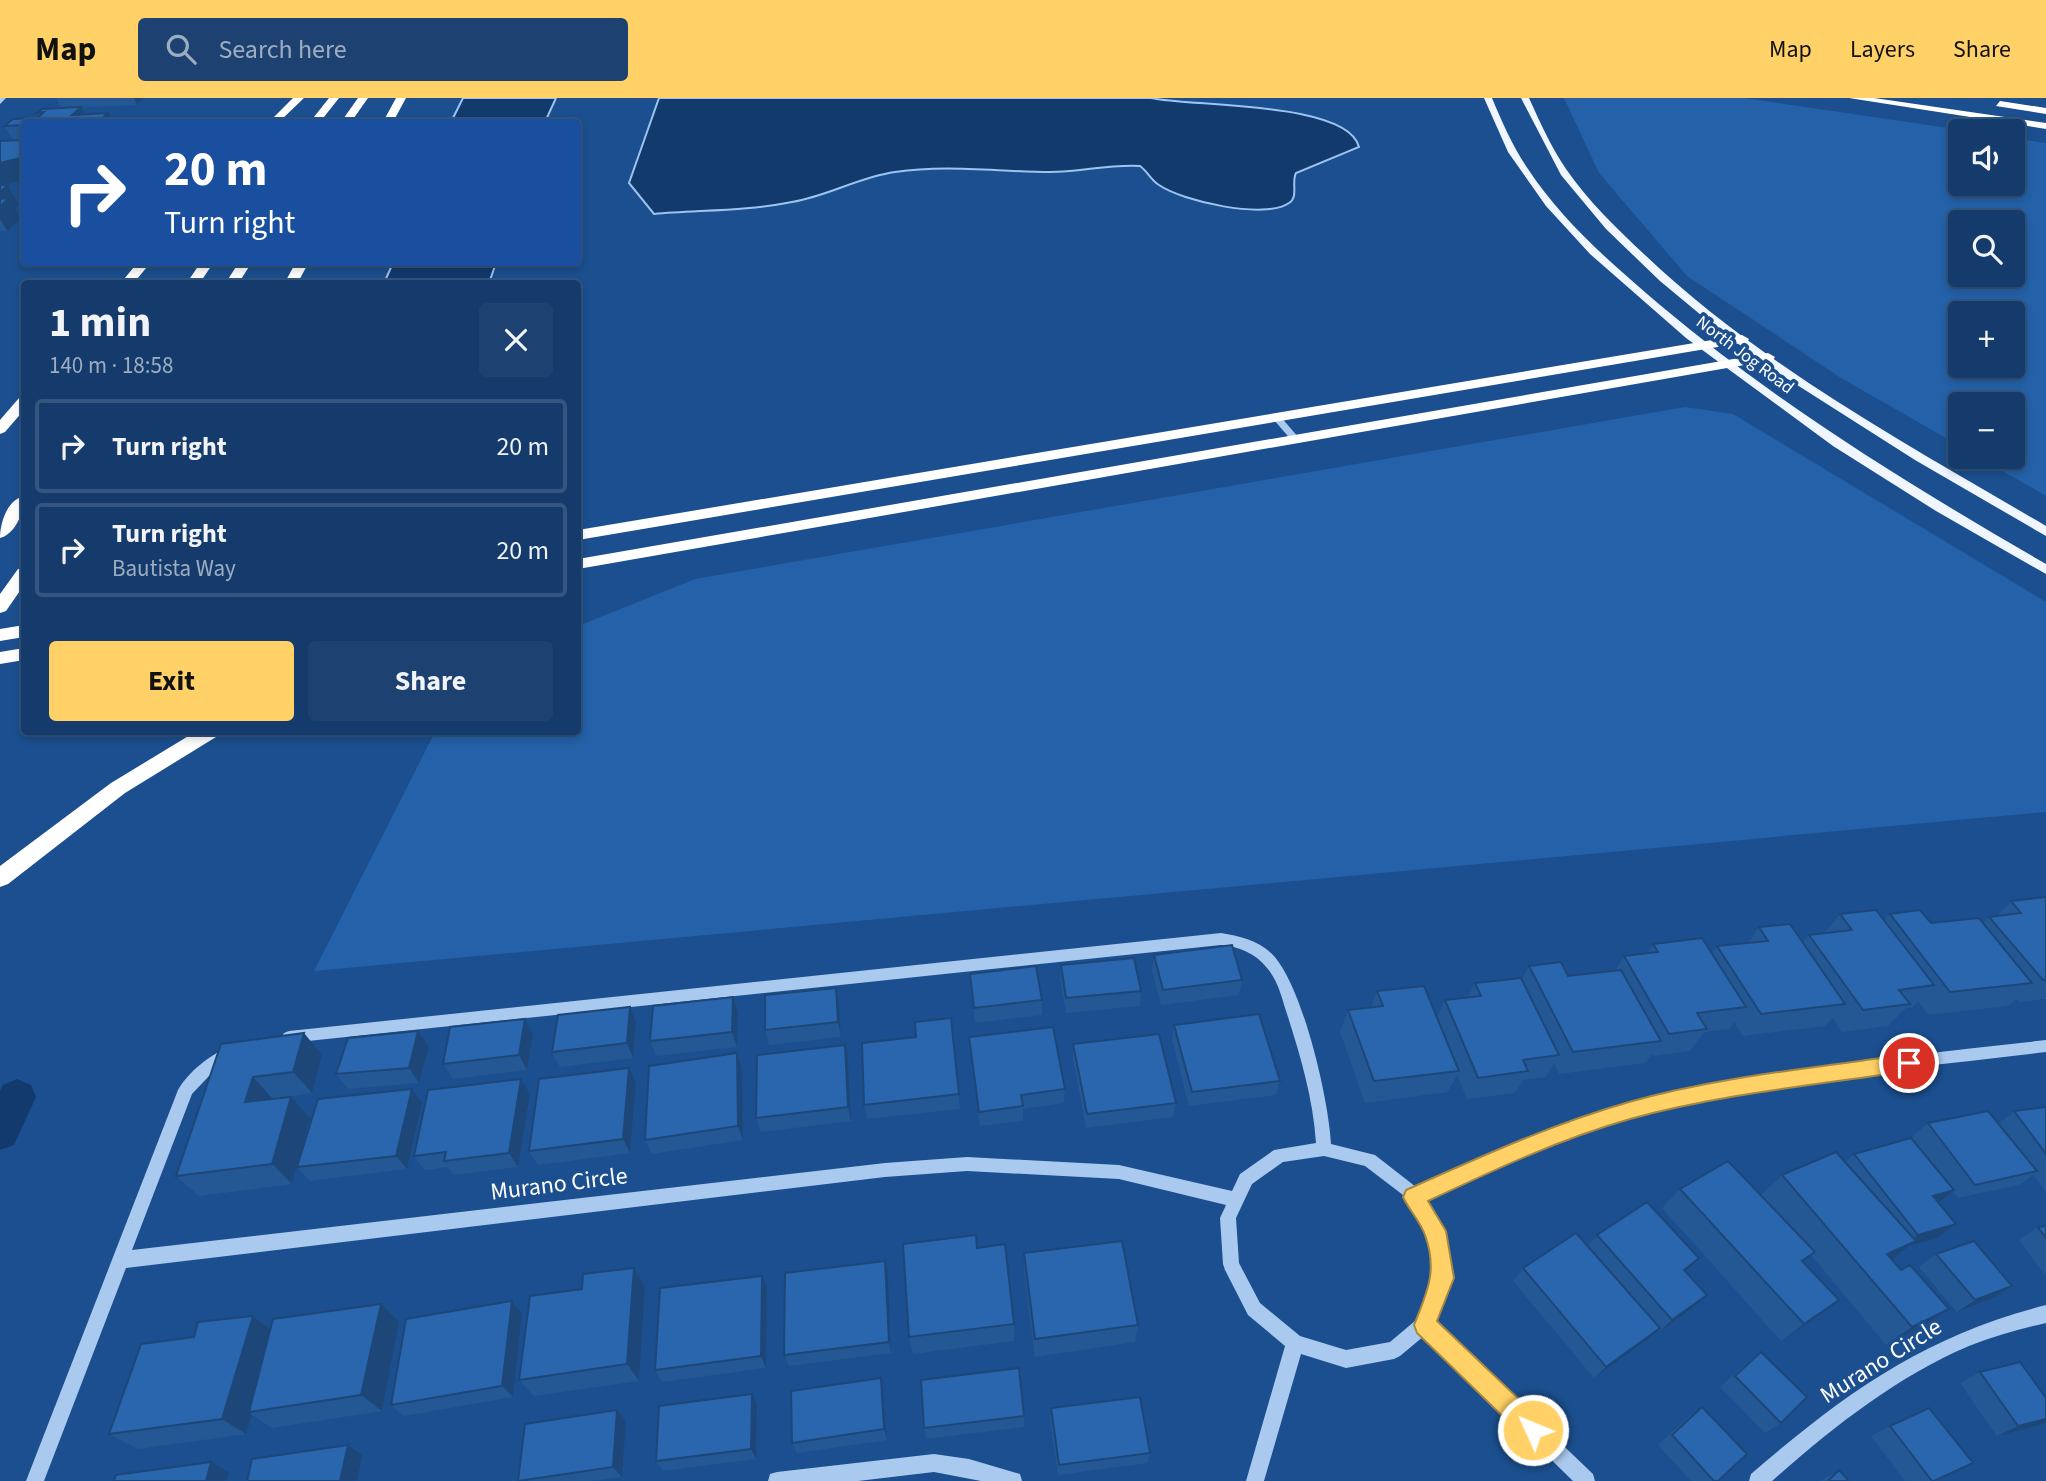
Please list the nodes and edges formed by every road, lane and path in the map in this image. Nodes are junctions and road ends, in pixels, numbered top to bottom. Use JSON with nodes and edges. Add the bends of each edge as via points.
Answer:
{"nodes":[{"id":1,"x":299,"y":98,"type":"edge"},
{"id":2,"x":334,"y":98,"type":"edge"},
{"id":3,"x":363,"y":98,"type":"edge"},
{"id":4,"x":401,"y":98,"type":"edge"},
{"id":5,"x":1488,"y":98,"type":"edge"},
{"id":6,"x":1525,"y":98,"type":"edge"},
{"id":7,"x":1854,"y":98,"type":"edge"},
{"id":8,"x":1994,"y":104,"type":"dead end"},
{"id":9,"x":2046,"y":111,"type":"edge"},
{"id":10,"x":277,"y":119,"type":"edge"},
{"id":11,"x":317,"y":119,"type":"edge"},
{"id":12,"x":348,"y":119,"type":"edge"},
{"id":13,"x":390,"y":119,"type":"edge"},
{"id":14,"x":2046,"y":126,"type":"edge"},
{"id":15,"x":142,"y":266,"type":"edge"},
{"id":16,"x":205,"y":266,"type":"edge"},
{"id":17,"x":129,"y":280,"type":"edge"},
{"id":18,"x":194,"y":280,"type":"edge"},
{"id":19,"x":1742,"y":339,"type":"junction"},
{"id":20,"x":1701,"y":345,"type":"junction"},
{"id":21,"x":1768,"y":357,"type":"junction"},
{"id":22,"x":1726,"y":365,"type":"junction"},
{"id":23,"x":21,"y":404,"type":"edge"},
{"id":24,"x":1277,"y":418,"type":"junction"},
{"id":25,"x":0,"y":429,"type":"edge"},
{"id":26,"x":1296,"y":440,"type":"junction"},
{"id":27,"x":21,"y":505,"type":"edge"},
{"id":28,"x":686,"y":517,"type":"junction"},
{"id":29,"x":581,"y":523,"type":"edge"},
{"id":30,"x":2046,"y":532,"type":"edge"},
{"id":31,"x":0,"y":533,"type":"edge"},
{"id":32,"x":581,"y":534,"type":"edge"},
{"id":33,"x":700,"y":544,"type":"junction"},
{"id":34,"x":581,"y":564,"type":"edge"},
{"id":35,"x":2046,"y":570,"type":"edge"},
{"id":36,"x":581,"y":576,"type":"edge"},
{"id":37,"x":21,"y":577,"type":"edge"},
{"id":38,"x":0,"y":607,"type":"edge"},
{"id":39,"x":21,"y":632,"type":"edge"},
{"id":40,"x":0,"y":635,"type":"edge"},
{"id":41,"x":21,"y":654,"type":"edge"},
{"id":42,"x":0,"y":658,"type":"edge"},
{"id":43,"x":204,"y":735,"type":"edge"},
{"id":44,"x":0,"y":878,"type":"edge"},
{"id":45,"x":280,"y":1038,"type":"edge"},
{"id":46,"x":241,"y":1046,"type":"edge"},
{"id":47,"x":2046,"y":1046,"type":"edge"},
{"id":48,"x":1324,"y":1149,"type":"junction"},
{"id":49,"x":1413,"y":1197,"type":"junction"},
{"id":50,"x":1236,"y":1200,"type":"junction"},
{"id":51,"x":121,"y":1260,"type":"junction"},
{"id":52,"x":2046,"y":1314,"type":"edge"},
{"id":53,"x":1425,"y":1325,"type":"junction"},
{"id":54,"x":1295,"y":1343,"type":"junction"},
{"id":55,"x":35,"y":1481,"type":"edge"},
{"id":56,"x":777,"y":1481,"type":"edge"},
{"id":57,"x":1013,"y":1481,"type":"edge"},
{"id":58,"x":1255,"y":1481,"type":"edge"},
{"id":59,"x":1586,"y":1481,"type":"edge"},
{"id":60,"x":1758,"y":1481,"type":"edge"}],
"edges":[{"from":1,"to":10,"type":"highway"},
{"from":2,"to":11,"type":"highway"},
{"from":3,"to":12,"type":"highway"},
{"from":4,"to":13,"type":"highway"},
{"from":5,"to":20,"type":"main road","name":"North Jog Road","via":[[1510,148],[1561,218],[1603,261]]},
{"from":6,"to":19,"type":"main road","name":"North Jog Road","via":[[1563,172],[1600,216],[1653,267]]},
{"from":7,"to":14,"type":"highway"},
{"from":8,"to":9,"type":"highway"},
{"from":15,"to":17,"type":"highway"},
{"from":16,"to":18,"type":"highway"},
{"from":19,"to":20,"type":"highway"},
{"from":19,"to":21,"type":"main road","name":"North Jog Road"},
{"from":20,"to":22,"type":"main road","name":"North Jog Road"},
{"from":20,"to":24,"type":"highway"},
{"from":21,"to":22,"type":"highway"},
{"from":21,"to":30,"type":"main road","name":"North Jog Road","via":[[1924,460]]},
{"from":22,"to":26,"type":"highway"},
{"from":22,"to":35,"type":"main road","name":"North Jog Road","via":[[1858,456]]},
{"from":23,"to":25,"type":"highway"},
{"from":24,"to":26,"type":"street"},
{"from":24,"to":28,"type":"highway"},
{"from":26,"to":33,"type":"highway"},
{"from":27,"to":31,"type":"highway"},
{"from":28,"to":29,"type":"highway"},
{"from":28,"to":32,"type":"highway"},
{"from":33,"to":34,"type":"highway"},
{"from":33,"to":36,"type":"highway"},
{"from":37,"to":38,"type":"highway"},
{"from":39,"to":40,"type":"highway"},
{"from":41,"to":42,"type":"highway"},
{"from":43,"to":44,"type":"highway","via":[[118,788]]},
{"from":45,"to":48,"type":"street","via":[[1241,940],[1274,963],[1283,980],[1318,1097]]},
{"from":46,"to":51,"type":"street","via":[[204,1071],[186,1090]]},
{"from":47,"to":49,"type":"street","via":[[1826,1073],[1631,1110],[1541,1139]]},
{"from":48,"to":49,"type":"street","via":[[1368,1160]]},
{"from":48,"to":50,"type":"street","via":[[1280,1156],[1246,1179]]},
{"from":49,"to":53,"type":"street","via":[[1435,1231],[1443,1278]]},
{"from":50,"to":51,"type":"street","name":"Murano Circle","via":[[1119,1172],[967,1164]]},
{"from":50,"to":54,"type":"street","via":[[1228,1218],[1231,1264],[1254,1310]]},
{"from":51,"to":55,"type":"street"},
{"from":52,"to":60,"type":"street","name":"Murano Circle","via":[[1965,1338],[1909,1367],[1801,1442]]},
{"from":53,"to":54,"type":"street","via":[[1394,1350],[1346,1359]]},
{"from":53,"to":59,"type":"street"},
{"from":54,"to":58,"type":"street"},
{"from":56,"to":57,"type":"street","via":[[934,1463]]}]}
